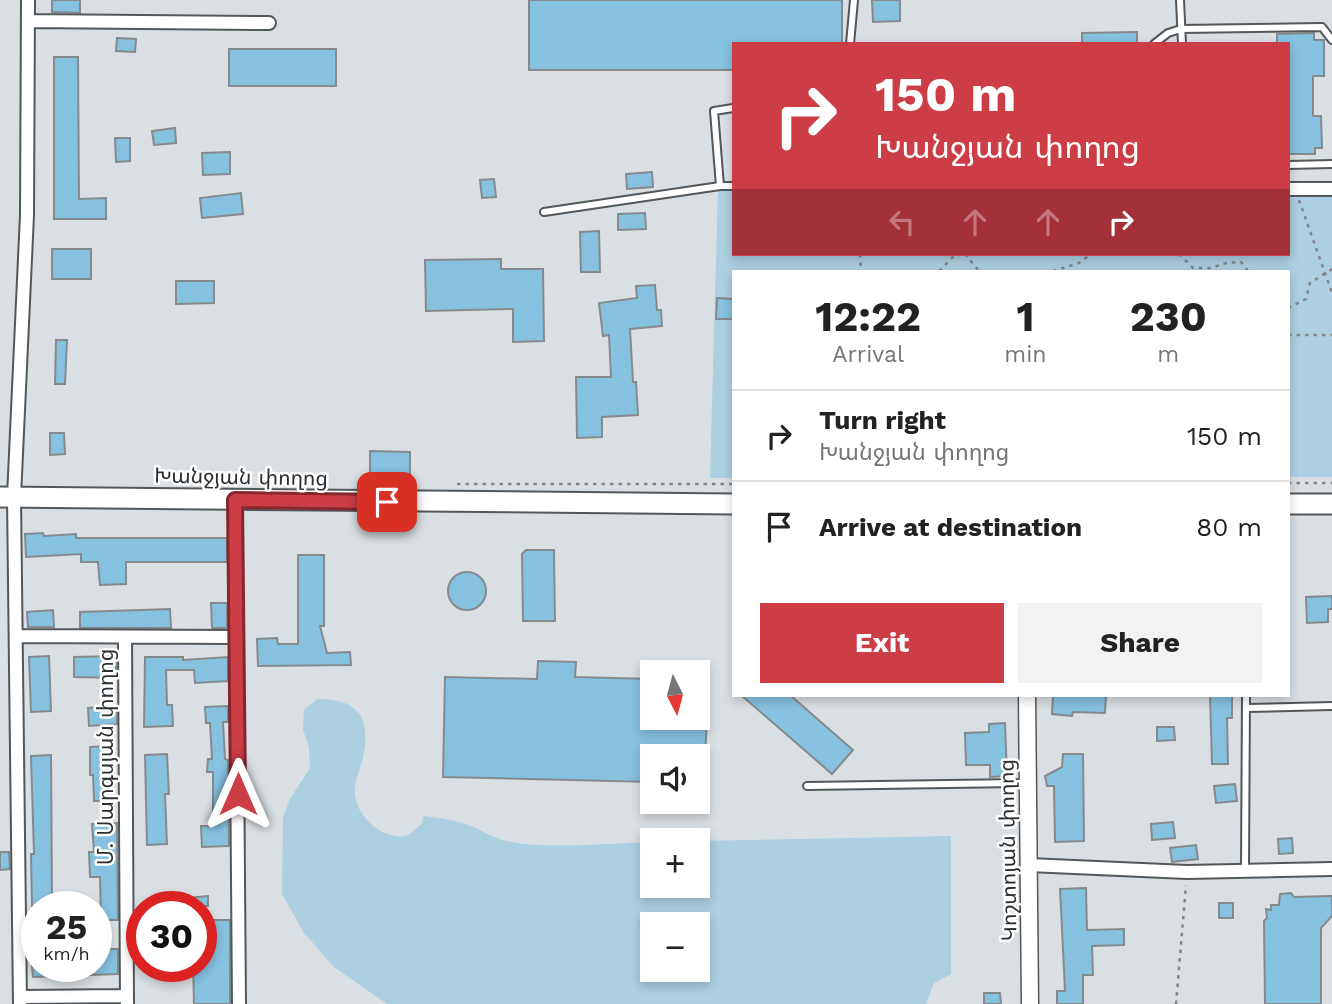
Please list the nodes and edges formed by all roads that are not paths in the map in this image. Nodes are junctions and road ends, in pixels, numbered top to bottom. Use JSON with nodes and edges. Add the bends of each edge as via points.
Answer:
{"nodes":[{"id":1,"x":28,"y":0,"type":"edge"},
{"id":2,"x":854,"y":0,"type":"edge"},
{"id":3,"x":1180,"y":0,"type":"edge"},
{"id":4,"x":28,"y":21,"type":"junction"},
{"id":5,"x":269,"y":23,"type":"dead end"},
{"id":6,"x":1181,"y":29,"type":"junction"},
{"id":7,"x":1332,"y":40,"type":"edge"},
{"id":8,"x":850,"y":42,"type":"edge"},
{"id":9,"x":1157,"y":42,"type":"edge"},
{"id":10,"x":1182,"y":42,"type":"edge"},
{"id":11,"x":732,"y":108,"type":"edge"},
{"id":12,"x":1290,"y":164,"type":"edge"},
{"id":13,"x":1332,"y":164,"type":"edge"},
{"id":14,"x":720,"y":186,"type":"junction"},
{"id":15,"x":732,"y":186,"type":"edge"},
{"id":16,"x":1290,"y":189,"type":"edge"},
{"id":17,"x":1332,"y":190,"type":"edge"},
{"id":18,"x":544,"y":212,"type":"dead end"},
{"id":19,"x":7,"y":497,"type":"edge"},
{"id":20,"x":235,"y":500,"type":"junction"},
{"id":21,"x":732,"y":503,"type":"edge"},
{"id":22,"x":1290,"y":504,"type":"edge"},
{"id":23,"x":1332,"y":504,"type":"edge"},
{"id":24,"x":16,"y":636,"type":"junction"},
{"id":25,"x":125,"y":637,"type":"junction"},
{"id":26,"x":236,"y":638,"type":"junction"},
{"id":27,"x":1027,"y":697,"type":"edge"},
{"id":28,"x":1247,"y":697,"type":"edge"},
{"id":29,"x":1332,"y":706,"type":"edge"},
{"id":30,"x":1246,"y":708,"type":"junction"},
{"id":31,"x":1029,"y":783,"type":"junction"},
{"id":32,"x":807,"y":786,"type":"dead end"},
{"id":33,"x":1029,"y":865,"type":"junction"},
{"id":34,"x":1245,"y":869,"type":"junction"},
{"id":35,"x":1332,"y":869,"type":"edge"},
{"id":36,"x":20,"y":1000,"type":"edge"},
{"id":37,"x":127,"y":1000,"type":"edge"},
{"id":38,"x":239,"y":1004,"type":"edge"},
{"id":39,"x":1030,"y":1004,"type":"edge"}],
"edges":[{"from":1,"to":4,"type":"street"},
{"from":2,"to":8,"type":"lane"},
{"from":3,"to":6,"type":"lane"},
{"from":4,"to":5,"type":"street"},
{"from":4,"to":19,"type":"street","via":[[27,215]]},
{"from":6,"to":7,"type":"lane","via":[[1322,27]]},
{"from":6,"to":9,"type":"lane"},
{"from":6,"to":10,"type":"lane"},
{"from":11,"to":14,"type":"lane","via":[[714,111]]},
{"from":12,"to":13,"type":"lane"},
{"from":14,"to":15,"type":"lane"},
{"from":14,"to":18,"type":"lane"},
{"from":16,"to":17,"type":"street"},
{"from":19,"to":20,"type":"main road","name":"Խանջյան փողոց"},
{"from":19,"to":24,"type":"street"},
{"from":20,"to":21,"type":"main road","name":"Խանջյան փողոց"},
{"from":20,"to":26,"type":"street"},
{"from":22,"to":23,"type":"main road"},
{"from":24,"to":25,"type":"street"},
{"from":24,"to":36,"type":"street"},
{"from":25,"to":26,"type":"street"},
{"from":25,"to":37,"type":"street","name":"Մ. Սարգսյան փողոց"},
{"from":26,"to":38,"type":"street"},
{"from":27,"to":31,"type":"street","name":"Կոշտոյան փողոց"},
{"from":28,"to":30,"type":"lane"},
{"from":29,"to":30,"type":"lane"},
{"from":30,"to":34,"type":"lane"},
{"from":31,"to":32,"type":"lane"},
{"from":31,"to":33,"type":"street","name":"Կոշտոյան փողոց"},
{"from":33,"to":34,"type":"street","via":[[1188,872]]},
{"from":33,"to":39,"type":"street","name":"Կոշտոյան փողոց"},
{"from":34,"to":35,"type":"street"},
{"from":36,"to":37,"type":"street"}]}
